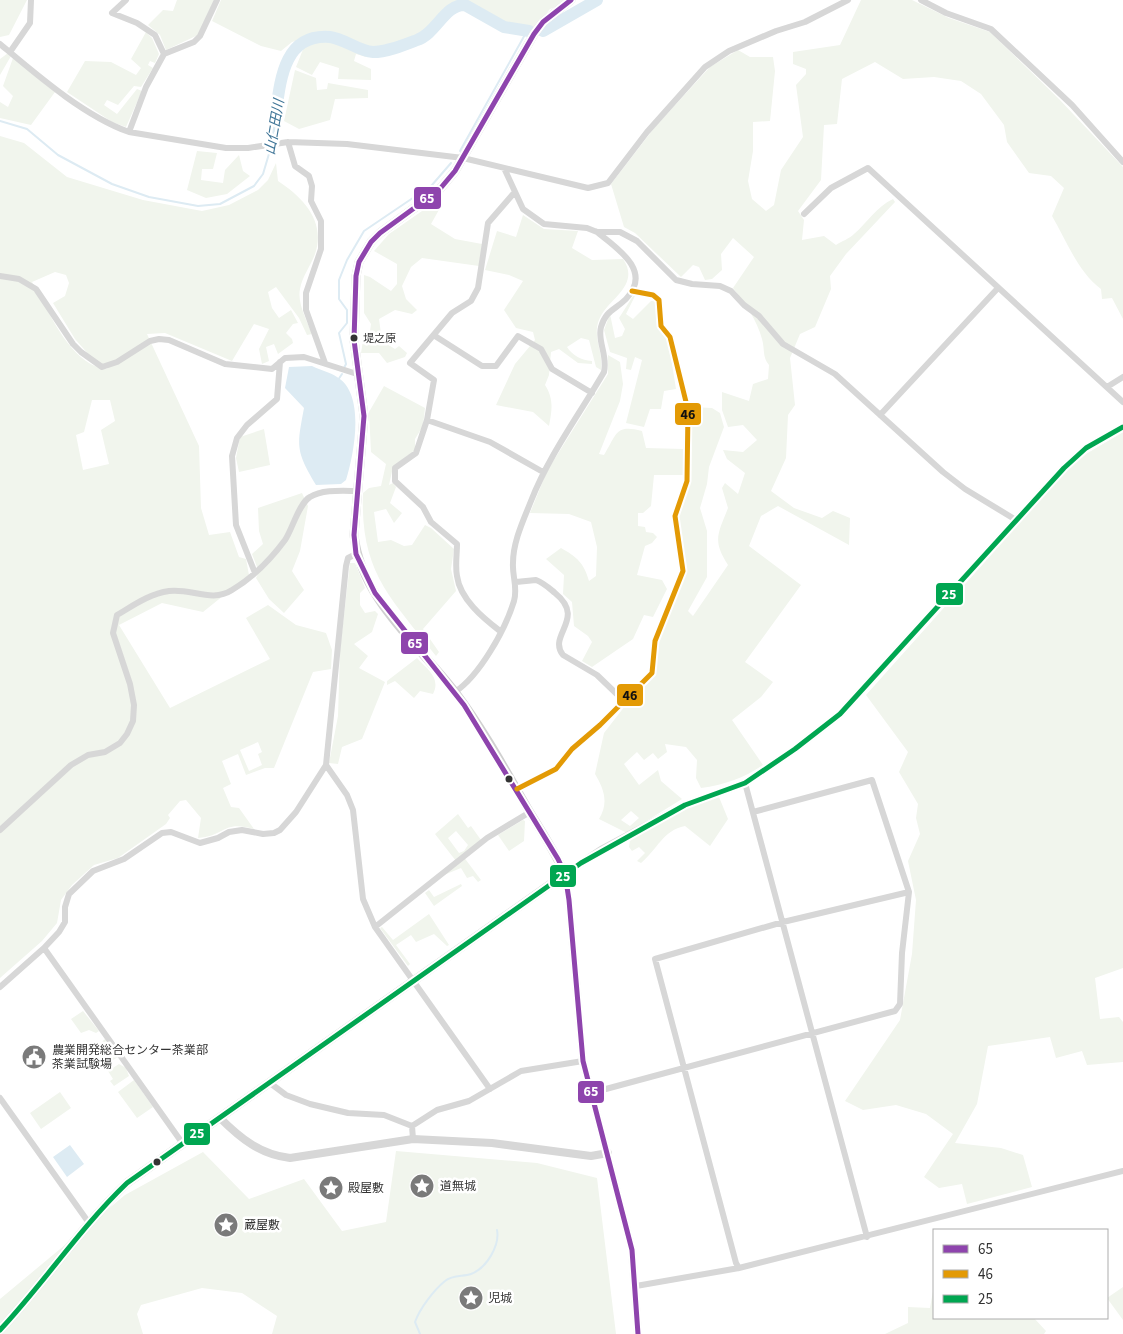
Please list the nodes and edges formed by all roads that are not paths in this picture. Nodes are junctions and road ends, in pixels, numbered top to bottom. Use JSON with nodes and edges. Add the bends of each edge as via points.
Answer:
{"nodes":[{"id":1,"x":31,"y":0,"type":"edge"},
{"id":2,"x":126,"y":0,"type":"edge"},
{"id":3,"x":217,"y":0,"type":"edge"},
{"id":4,"x":571,"y":0,"type":"edge"},
{"id":5,"x":848,"y":0,"type":"edge"},
{"id":6,"x":921,"y":0,"type":"edge"},
{"id":7,"x":0,"y":44,"type":"edge"},
{"id":8,"x":10,"y":52,"type":"junction"},
{"id":9,"x":164,"y":54,"type":"junction"},
{"id":10,"x":129,"y":132,"type":"junction"},
{"id":11,"x":288,"y":142,"type":"junction"},
{"id":12,"x":463,"y":158,"type":"junction"},
{"id":13,"x":1123,"y":162,"type":"edge"},
{"id":14,"x":504,"y":168,"type":"junction"},
{"id":15,"x":514,"y":193,"type":"junction"},
{"id":16,"x":804,"y":214,"type":"dead end"},
{"id":17,"x":597,"y":232,"type":"junction"},
{"id":18,"x":0,"y":276,"type":"edge"},
{"id":19,"x":998,"y":288,"type":"junction"},
{"id":20,"x":632,"y":291,"type":"junction"},
{"id":21,"x":435,"y":336,"type":"junction"},
{"id":22,"x":280,"y":362,"type":"junction"},
{"id":23,"x":325,"y":363,"type":"junction"},
{"id":24,"x":357,"y":374,"type":"junction"},
{"id":25,"x":1123,"y":377,"type":"edge"},
{"id":26,"x":1107,"y":387,"type":"junction"},
{"id":27,"x":592,"y":393,"type":"junction"},
{"id":28,"x":1123,"y":402,"type":"edge"},
{"id":29,"x":880,"y":415,"type":"junction"},
{"id":30,"x":427,"y":420,"type":"junction"},
{"id":31,"x":1123,"y":427,"type":"edge"},
{"id":32,"x":543,"y":472,"type":"junction"},
{"id":33,"x":358,"y":491,"type":"junction"},
{"id":34,"x":1016,"y":520,"type":"junction"},
{"id":35,"x":356,"y":554,"type":"junction"},
{"id":36,"x":256,"y":573,"type":"junction"},
{"id":37,"x":516,"y":582,"type":"junction"},
{"id":38,"x":500,"y":631,"type":"junction"},
{"id":39,"x":455,"y":692,"type":"junction"},
{"id":40,"x":624,"y":701,"type":"junction"},
{"id":41,"x":326,"y":766,"type":"junction"},
{"id":42,"x":746,"y":784,"type":"junction"},
{"id":43,"x":517,"y":789,"type":"junction"},
{"id":44,"x":530,"y":812,"type":"junction"},
{"id":45,"x":753,"y":812,"type":"junction"},
{"id":46,"x":0,"y":830,"type":"edge"},
{"id":47,"x":565,"y":874,"type":"junction"},
{"id":48,"x":909,"y":892,"type":"junction"},
{"id":49,"x":783,"y":922,"type":"junction"},
{"id":50,"x":375,"y":927,"type":"junction"},
{"id":51,"x":44,"y":948,"type":"junction"},
{"id":52,"x":415,"y":981,"type":"junction"},
{"id":53,"x":0,"y":987,"type":"edge"},
{"id":54,"x":813,"y":1034,"type":"junction"},
{"id":55,"x":583,"y":1062,"type":"junction"},
{"id":56,"x":684,"y":1068,"type":"junction"},
{"id":57,"x":270,"y":1083,"type":"junction"},
{"id":58,"x":490,"y":1089,"type":"junction"},
{"id":59,"x":590,"y":1094,"type":"junction"},
{"id":60,"x":0,"y":1098,"type":"edge"},
{"id":61,"x":220,"y":1118,"type":"junction"},
{"id":62,"x":412,"y":1126,"type":"junction"},
{"id":63,"x":413,"y":1139,"type":"junction"},
{"id":64,"x":183,"y":1144,"type":"junction"},
{"id":65,"x":608,"y":1154,"type":"junction"},
{"id":66,"x":1123,"y":1171,"type":"edge"},
{"id":67,"x":89,"y":1223,"type":"junction"},
{"id":68,"x":867,"y":1237,"type":"junction"},
{"id":69,"x":739,"y":1268,"type":"junction"},
{"id":70,"x":636,"y":1286,"type":"junction"},
{"id":71,"x":0,"y":1330,"type":"edge"},
{"id":72,"x":638,"y":1334,"type":"edge"}],
"edges":[{"from":1,"to":8,"type":"street","via":[[30,24]]},
{"from":2,"to":9,"type":"street","via":[[112,13],[155,35]]},
{"from":3,"to":9,"type":"street","via":[[200,36],[194,42]]},
{"from":4,"to":12,"type":"main road","via":[[542,22]]},
{"from":5,"to":14,"type":"street","via":[[805,22],[729,51],[705,66],[647,132],[608,183],[588,188]]},
{"from":6,"to":13,"type":"street","via":[[991,29],[1072,106]]},
{"from":7,"to":8,"type":"street"},
{"from":8,"to":10,"type":"street","via":[[63,94],[114,127]]},
{"from":9,"to":10,"type":"street","via":[[146,87]]},
{"from":10,"to":11,"type":"street","via":[[226,148]]},
{"from":11,"to":12,"type":"street","via":[[347,144]]},
{"from":11,"to":23,"type":"street","via":[[296,166],[309,176],[311,201],[321,222],[321,249],[306,293],[306,310]]},
{"from":12,"to":14,"type":"street"},
{"from":12,"to":24,"type":"main road","via":[[438,190],[380,233],[362,256],[356,276],[354,311]]},
{"from":14,"to":15,"type":"street"},
{"from":15,"to":17,"type":"street","via":[[523,209],[544,224]]},
{"from":15,"to":21,"type":"street","via":[[488,223],[478,288],[471,302],[452,313]]},
{"from":16,"to":19,"type":"street","via":[[831,188],[868,168]]},
{"from":17,"to":20,"type":"street","via":[[633,265]]},
{"from":17,"to":29,"type":"street","via":[[620,232],[637,241],[676,280],[720,286],[731,291],[783,344],[836,374]]},
{"from":18,"to":22,"type":"street","via":[[19,279],[36,290],[73,344],[102,367],[159,339],[169,340],[225,364],[272,369]]},
{"from":19,"to":26,"type":"street"},
{"from":19,"to":29,"type":"street"},
{"from":20,"to":27,"type":"street","via":[[607,313],[600,329],[606,361],[604,372]]},
{"from":20,"to":40,"type":"street","via":[[659,300],[661,326],[670,337],[688,410],[687,481],[675,516],[683,571],[655,641],[652,673]]},
{"from":21,"to":27,"type":"street","via":[[482,366],[496,366],[518,336],[541,349],[552,370]]},
{"from":21,"to":30,"type":"street","via":[[410,363],[434,380]]},
{"from":22,"to":23,"type":"street","via":[[285,358],[304,357]]},
{"from":22,"to":36,"type":"street","via":[[277,399],[236,438],[232,456],[236,525]]},
{"from":23,"to":24,"type":"street"},
{"from":24,"to":33,"type":"main road","via":[[364,416]]},
{"from":25,"to":26,"type":"street"},
{"from":26,"to":28,"type":"street"},
{"from":27,"to":32,"type":"street"},
{"from":29,"to":34,"type":"street","via":[[965,489]]},
{"from":30,"to":32,"type":"street","via":[[490,442]]},
{"from":30,"to":38,"type":"street","via":[[416,453],[396,468],[395,481],[423,507],[431,522],[457,544],[456,576],[462,592],[485,620]]},
{"from":31,"to":34,"type":"street","via":[[1076,457]]},
{"from":32,"to":37,"type":"street","via":[[515,547],[512,565]]},
{"from":33,"to":35,"type":"main road","via":[[354,535]]},
{"from":33,"to":36,"type":"street","via":[[320,493],[307,498],[285,540]]},
{"from":34,"to":42,"type":"street","via":[[840,714]]},
{"from":35,"to":39,"type":"main road","via":[[375,593]]},
{"from":35,"to":41,"type":"street","via":[[348,558],[346,566]]},
{"from":36,"to":46,"type":"street","via":[[230,592],[213,597],[170,590],[151,595],[117,615],[113,633],[134,705],[133,721],[127,734],[120,743],[105,752],[71,765]]},
{"from":37,"to":38,"type":"street","via":[[514,600]]},
{"from":37,"to":40,"type":"street","via":[[536,580],[560,597],[568,608],[569,617],[558,645],[563,656],[597,674]]},
{"from":38,"to":39,"type":"street","via":[[474,676]]},
{"from":39,"to":43,"type":"main road"},
{"from":40,"to":43,"type":"street","via":[[572,749],[556,769]]},
{"from":41,"to":50,"type":"street","via":[[347,795],[353,810],[363,899]]},
{"from":41,"to":51,"type":"street","via":[[296,812],[274,833],[242,830],[200,843],[171,832],[162,833],[124,859],[93,871],[69,894],[64,922]]},
{"from":42,"to":45,"type":"street"},
{"from":42,"to":47,"type":"street","via":[[685,805],[601,850]]},
{"from":43,"to":44,"type":"main road"},
{"from":44,"to":47,"type":"main road"},
{"from":44,"to":50,"type":"street","via":[[487,838]]},
{"from":45,"to":48,"type":"street","via":[[872,780]]},
{"from":45,"to":49,"type":"street"},
{"from":47,"to":52,"type":"main road"},
{"from":47,"to":55,"type":"street"},
{"from":48,"to":49,"type":"street"},
{"from":48,"to":54,"type":"street","via":[[900,1004],[895,1011]]},
{"from":49,"to":54,"type":"street"},
{"from":49,"to":56,"type":"street","via":[[655,958]]},
{"from":50,"to":52,"type":"street"},
{"from":51,"to":53,"type":"street"},
{"from":51,"to":64,"type":"street"},
{"from":52,"to":57,"type":"main road"},
{"from":52,"to":58,"type":"street"},
{"from":54,"to":56,"type":"street"},
{"from":54,"to":68,"type":"street"},
{"from":55,"to":58,"type":"street","via":[[529,1069]]},
{"from":55,"to":59,"type":"street"},
{"from":56,"to":59,"type":"street"},
{"from":56,"to":69,"type":"street"},
{"from":57,"to":61,"type":"main road"},
{"from":57,"to":62,"type":"street","via":[[286,1095],[327,1109],[384,1115]]},
{"from":58,"to":62,"type":"street","via":[[469,1101],[438,1110]]},
{"from":59,"to":65,"type":"street"},
{"from":60,"to":67,"type":"street"},
{"from":61,"to":63,"type":"street","via":[[252,1146],[274,1156],[290,1158]]},
{"from":61,"to":64,"type":"main road"},
{"from":62,"to":63,"type":"street"},
{"from":63,"to":65,"type":"street","via":[[492,1143],[591,1156]]},
{"from":64,"to":67,"type":"main road","via":[[127,1183]]},
{"from":65,"to":70,"type":"street","via":[[628,1232]]},
{"from":66,"to":68,"type":"street"},
{"from":67,"to":71,"type":"main road","via":[[40,1286]]},
{"from":68,"to":69,"type":"street"},
{"from":69,"to":70,"type":"street"},
{"from":70,"to":72,"type":"street"}]}
